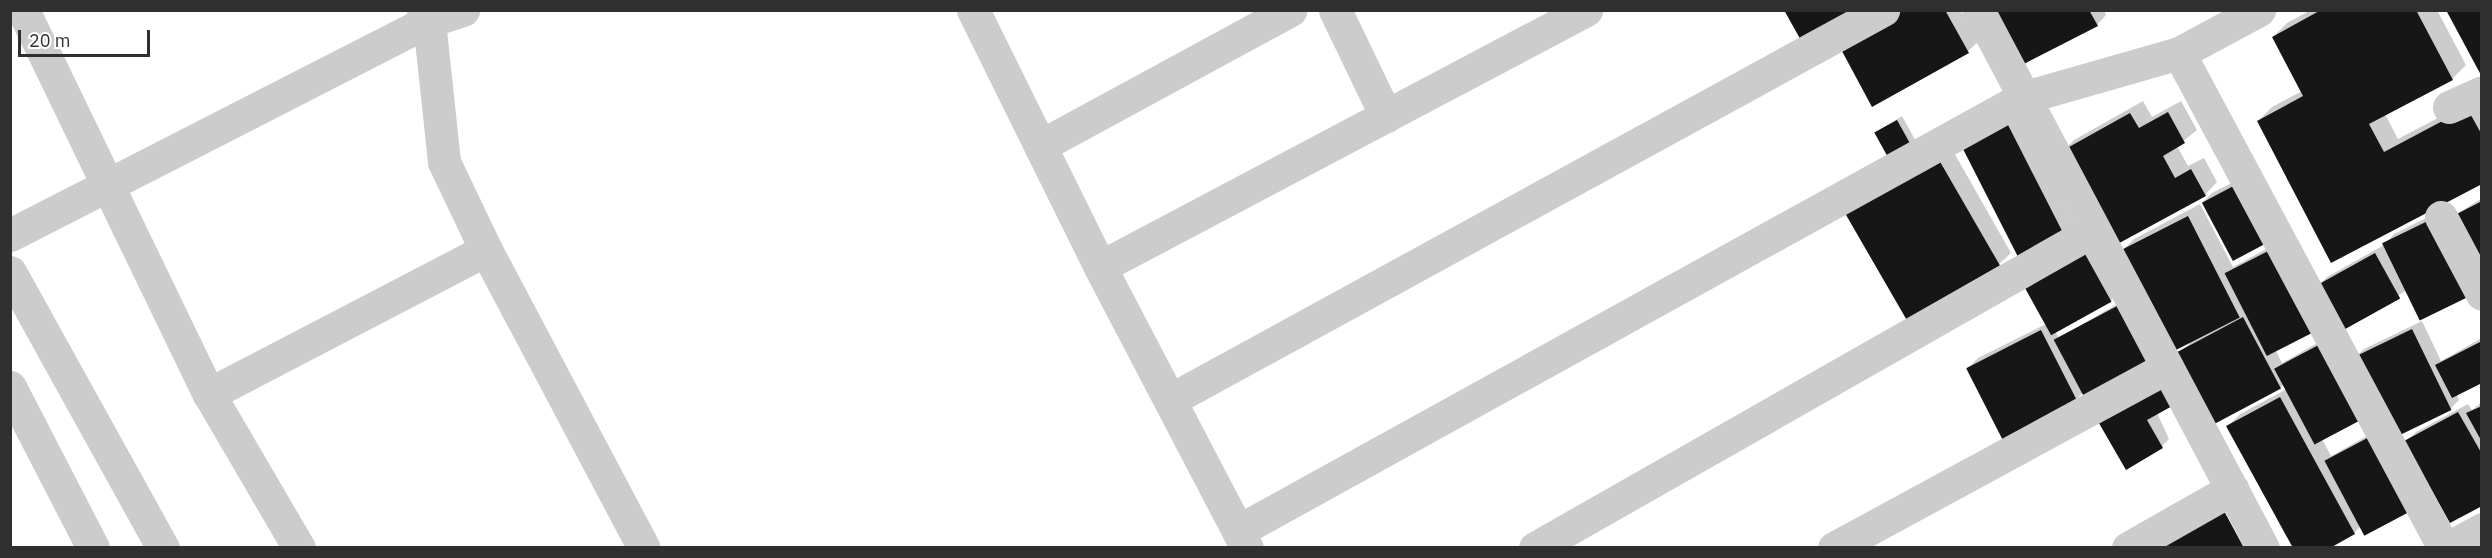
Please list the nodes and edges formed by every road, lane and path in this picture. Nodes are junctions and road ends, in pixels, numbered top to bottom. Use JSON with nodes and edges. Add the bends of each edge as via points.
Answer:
{"nodes":[{"id":1,"x":23,"y":10,"type":"edge"},
{"id":2,"x":463,"y":10,"type":"edge"},
{"id":3,"x":973,"y":10,"type":"edge"},
{"id":4,"x":1291,"y":10,"type":"edge"},
{"id":5,"x":1335,"y":10,"type":"edge"},
{"id":6,"x":1586,"y":10,"type":"edge"},
{"id":7,"x":1883,"y":10,"type":"edge"},
{"id":8,"x":1978,"y":10,"type":"edge"},
{"id":9,"x":2259,"y":10,"type":"edge"},
{"id":10,"x":426,"y":16,"type":"edge"},
{"id":11,"x":2179,"y":53,"type":"junction"},
{"id":12,"x":2481,"y":92,"type":"edge"},
{"id":13,"x":2022,"y":98,"type":"junction"},
{"id":14,"x":2449,"y":107,"type":"dead end"},
{"id":15,"x":1386,"y":116,"type":"junction"},
{"id":16,"x":1040,"y":146,"type":"junction"},
{"id":17,"x":106,"y":185,"type":"junction"},
{"id":18,"x":2440,"y":217,"type":"dead end"},
{"id":19,"x":2094,"y":231,"type":"junction"},
{"id":20,"x":10,"y":235,"type":"edge"},
{"id":21,"x":486,"y":250,"type":"junction"},
{"id":22,"x":1100,"y":267,"type":"junction"},
{"id":23,"x":10,"y":272,"type":"edge"},
{"id":24,"x":2481,"y":294,"type":"edge"},
{"id":25,"x":2167,"y":367,"type":"junction"},
{"id":26,"x":10,"y":387,"type":"edge"},
{"id":27,"x":209,"y":394,"type":"junction"},
{"id":28,"x":1170,"y":400,"type":"junction"},
{"id":29,"x":2232,"y":489,"type":"junction"},
{"id":30,"x":2481,"y":529,"type":"edge"},
{"id":31,"x":1242,"y":539,"type":"edge"},
{"id":32,"x":93,"y":548,"type":"edge"},
{"id":33,"x":163,"y":548,"type":"edge"},
{"id":34,"x":299,"y":548,"type":"edge"},
{"id":35,"x":644,"y":548,"type":"edge"},
{"id":36,"x":1535,"y":548,"type":"edge"},
{"id":37,"x":1834,"y":548,"type":"edge"},
{"id":38,"x":2128,"y":548,"type":"edge"},
{"id":39,"x":2263,"y":548,"type":"edge"},
{"id":40,"x":2446,"y":548,"type":"edge"}],
"edges":[{"from":1,"to":17,"type":"street"},
{"from":2,"to":10,"type":"street"},
{"from":3,"to":16,"type":"street"},
{"from":4,"to":16,"type":"street"},
{"from":5,"to":15,"type":"street"},
{"from":6,"to":15,"type":"street"},
{"from":7,"to":28,"type":"street"},
{"from":8,"to":13,"type":"street"},
{"from":9,"to":11,"type":"street"},
{"from":10,"to":17,"type":"street"},
{"from":10,"to":21,"type":"street","via":[[444,162]]},
{"from":11,"to":13,"type":"street"},
{"from":11,"to":40,"type":"street"},
{"from":12,"to":14,"type":"street"},
{"from":13,"to":19,"type":"street"},
{"from":13,"to":31,"type":"street"},
{"from":15,"to":22,"type":"street"},
{"from":16,"to":22,"type":"street"},
{"from":17,"to":20,"type":"street"},
{"from":17,"to":27,"type":"street"},
{"from":18,"to":24,"type":"street"},
{"from":19,"to":25,"type":"street"},
{"from":19,"to":36,"type":"street"},
{"from":21,"to":27,"type":"street"},
{"from":21,"to":35,"type":"street"},
{"from":22,"to":28,"type":"street"},
{"from":23,"to":33,"type":"street"},
{"from":25,"to":29,"type":"street"},
{"from":25,"to":37,"type":"street"},
{"from":26,"to":32,"type":"street"},
{"from":27,"to":34,"type":"street"},
{"from":28,"to":31,"type":"street"},
{"from":29,"to":38,"type":"street"},
{"from":29,"to":39,"type":"street"},
{"from":30,"to":40,"type":"street"}]}
